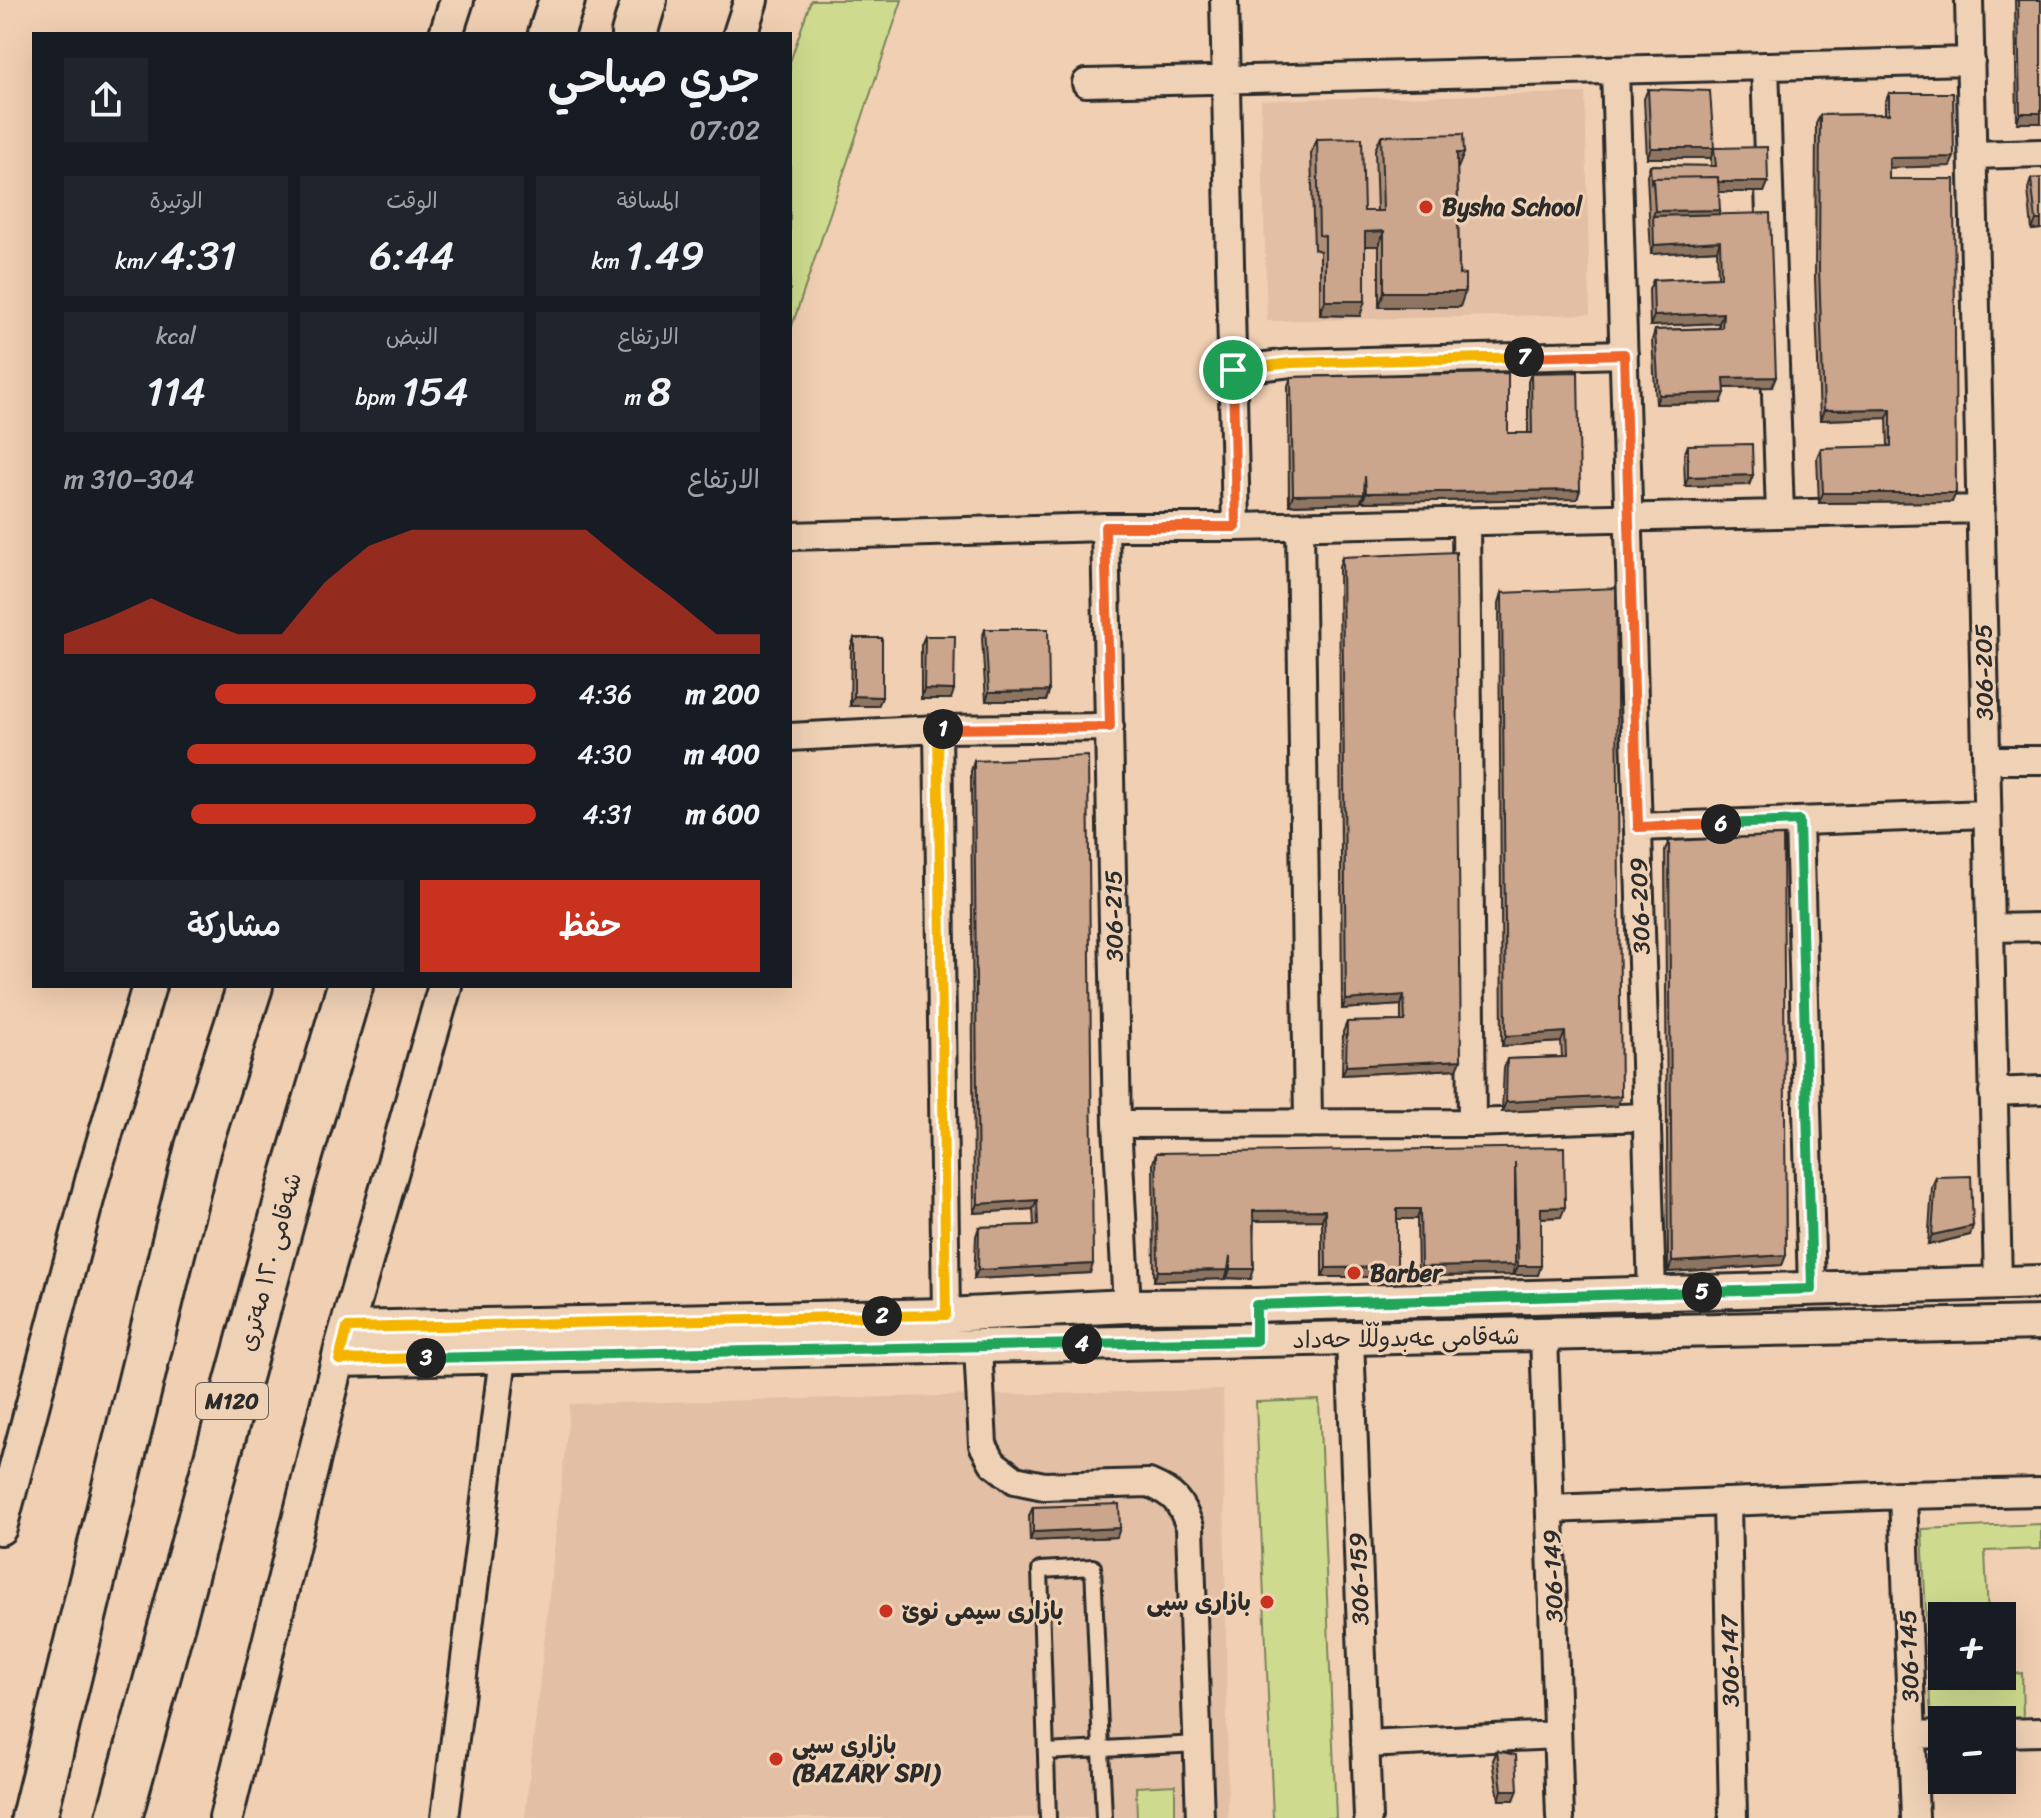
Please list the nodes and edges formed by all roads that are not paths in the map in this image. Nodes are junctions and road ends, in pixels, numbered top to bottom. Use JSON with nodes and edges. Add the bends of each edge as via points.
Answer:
{"nodes":[{"id":1,"x":457,"y":0,"type":"edge"},
{"id":2,"x":562,"y":0,"type":"edge"},
{"id":3,"x":644,"y":0,"type":"edge"},
{"id":4,"x":751,"y":0,"type":"edge"},
{"id":5,"x":1224,"y":0,"type":"edge"},
{"id":6,"x":1969,"y":0,"type":"edge"},
{"id":7,"x":447,"y":32,"type":"edge"},
{"id":8,"x":552,"y":32,"type":"edge"},
{"id":9,"x":635,"y":32,"type":"edge"},
{"id":10,"x":741,"y":32,"type":"edge"},
{"id":11,"x":1971,"y":61,"type":"junction"},
{"id":12,"x":1765,"y":66,"type":"junction"},
{"id":13,"x":1615,"y":70,"type":"junction"},
{"id":14,"x":1226,"y":79,"type":"junction"},
{"id":15,"x":1086,"y":83,"type":"dead end"},
{"id":16,"x":2041,"y":153,"type":"edge"},
{"id":17,"x":1973,"y":155,"type":"junction"},
{"id":18,"x":1624,"y":354,"type":"junction"},
{"id":19,"x":1233,"y":370,"type":"junction"},
{"id":20,"x":1981,"y":509,"type":"junction"},
{"id":21,"x":1780,"y":514,"type":"junction"},
{"id":22,"x":1629,"y":518,"type":"junction"},
{"id":23,"x":1466,"y":522,"type":"junction"},
{"id":24,"x":1300,"y":526,"type":"junction"},
{"id":25,"x":1105,"y":527,"type":"junction"},
{"id":26,"x":1236,"y":527,"type":"junction"},
{"id":27,"x":792,"y":536,"type":"edge"},
{"id":28,"x":1110,"y":727,"type":"junction"},
{"id":29,"x":938,"y":729,"type":"junction"},
{"id":30,"x":792,"y":737,"type":"edge"},
{"id":31,"x":1986,"y":760,"type":"junction"},
{"id":32,"x":2041,"y":760,"type":"edge"},
{"id":33,"x":1987,"y":814,"type":"junction"},
{"id":34,"x":1799,"y":821,"type":"junction"},
{"id":35,"x":1638,"y":827,"type":"junction"},
{"id":36,"x":2041,"y":927,"type":"edge"},
{"id":37,"x":1990,"y":928,"type":"junction"},
{"id":38,"x":148,"y":988,"type":"edge"},
{"id":39,"x":249,"y":988,"type":"edge"},
{"id":40,"x":349,"y":988,"type":"edge"},
{"id":41,"x":444,"y":988,"type":"edge"},
{"id":42,"x":2041,"y":1090,"type":"edge"},
{"id":43,"x":1993,"y":1092,"type":"junction"},
{"id":44,"x":1647,"y":1117,"type":"junction"},
{"id":45,"x":1472,"y":1123,"type":"junction"},
{"id":46,"x":1117,"y":1124,"type":"junction"},
{"id":47,"x":1308,"y":1124,"type":"junction"},
{"id":48,"x":2041,"y":1282,"type":"edge"},
{"id":49,"x":1998,"y":1283,"type":"junction"},
{"id":50,"x":1812,"y":1289,"type":"junction"},
{"id":51,"x":1652,"y":1294,"type":"junction"},
{"id":52,"x":1256,"y":1305,"type":"junction"},
{"id":53,"x":1127,"y":1306,"type":"junction"},
{"id":54,"x":946,"y":1315,"type":"junction"},
{"id":55,"x":2041,"y":1323,"type":"edge"},
{"id":56,"x":347,"y":1328,"type":"junction"},
{"id":57,"x":1544,"y":1335,"type":"junction"},
{"id":58,"x":1350,"y":1339,"type":"junction"},
{"id":59,"x":1256,"y":1341,"type":"junction"},
{"id":60,"x":978,"y":1347,"type":"junction"},
{"id":61,"x":503,"y":1357,"type":"junction"},
{"id":62,"x":339,"y":1360,"type":"junction"},
{"id":63,"x":2041,"y":1492,"type":"edge"},
{"id":64,"x":1903,"y":1495,"type":"junction"},
{"id":65,"x":1727,"y":1503,"type":"junction"},
{"id":66,"x":1550,"y":1509,"type":"junction"},
{"id":67,"x":0,"y":1528,"type":"edge"},
{"id":68,"x":2041,"y":1732,"type":"edge"},
{"id":69,"x":2016,"y":1733,"type":"edge"},
{"id":70,"x":1928,"y":1734,"type":"edge"},
{"id":71,"x":1557,"y":1735,"type":"junction"},
{"id":72,"x":1912,"y":1735,"type":"junction"},
{"id":73,"x":1198,"y":1744,"type":"junction"},
{"id":74,"x":1365,"y":1744,"type":"junction"},
{"id":75,"x":1103,"y":1748,"type":"junction"},
{"id":76,"x":1046,"y":1752,"type":"junction"},
{"id":77,"x":34,"y":1818,"type":"edge"},
{"id":78,"x":119,"y":1818,"type":"edge"},
{"id":79,"x":226,"y":1818,"type":"edge"},
{"id":80,"x":445,"y":1818,"type":"edge"},
{"id":81,"x":1048,"y":1818,"type":"edge"},
{"id":82,"x":1104,"y":1818,"type":"edge"},
{"id":83,"x":1200,"y":1818,"type":"edge"},
{"id":84,"x":1368,"y":1818,"type":"edge"},
{"id":85,"x":1560,"y":1818,"type":"edge"},
{"id":86,"x":1733,"y":1818,"type":"edge"},
{"id":87,"x":1915,"y":1818,"type":"edge"}],
"edges":[{"from":1,"to":7,"type":"street"},
{"from":2,"to":8,"type":"highway"},
{"from":3,"to":9,"type":"highway"},
{"from":4,"to":10,"type":"street"},
{"from":5,"to":14,"type":"street"},
{"from":6,"to":11,"type":"street","name":"306-205"},
{"from":11,"to":12,"type":"street"},
{"from":11,"to":17,"type":"street","name":"306-205"},
{"from":12,"to":13,"type":"street"},
{"from":12,"to":21,"type":"street"},
{"from":13,"to":14,"type":"street"},
{"from":13,"to":18,"type":"street","name":"306-209"},
{"from":14,"to":15,"type":"street"},
{"from":14,"to":19,"type":"street"},
{"from":16,"to":17,"type":"street"},
{"from":17,"to":20,"type":"street","name":"306-205"},
{"from":18,"to":19,"type":"street","via":[[1291,363]]},
{"from":18,"to":22,"type":"street","name":"306-209"},
{"from":19,"to":26,"type":"street"},
{"from":20,"to":21,"type":"street"},
{"from":20,"to":31,"type":"street","name":"306-205"},
{"from":21,"to":22,"type":"street"},
{"from":22,"to":23,"type":"street"},
{"from":22,"to":35,"type":"street","name":"306-209"},
{"from":23,"to":24,"type":"street"},
{"from":23,"to":45,"type":"street"},
{"from":24,"to":26,"type":"street"},
{"from":24,"to":47,"type":"street"},
{"from":25,"to":26,"type":"street"},
{"from":25,"to":27,"type":"street"},
{"from":25,"to":28,"type":"street","name":"306-215"},
{"from":28,"to":29,"type":"street"},
{"from":28,"to":46,"type":"street","name":"306-215"},
{"from":29,"to":30,"type":"street"},
{"from":29,"to":54,"type":"street"},
{"from":31,"to":32,"type":"street"},
{"from":31,"to":33,"type":"street","name":"306-205"},
{"from":33,"to":34,"type":"street"},
{"from":33,"to":37,"type":"street","name":"306-205"},
{"from":34,"to":35,"type":"street"},
{"from":34,"to":50,"type":"street"},
{"from":35,"to":44,"type":"street","name":"306-209"},
{"from":36,"to":37,"type":"street"},
{"from":37,"to":43,"type":"street","name":"306-205"},
{"from":38,"to":67,"type":"street"},
{"from":39,"to":77,"type":"highway","via":[[198,1147]]},
{"from":40,"to":78,"type":"highway","name":"شەقامی ١٢٠ مەتری","number":"M120"},
{"from":41,"to":56,"type":"street"},
{"from":42,"to":43,"type":"street"},
{"from":43,"to":49,"type":"street","name":"306-205"},
{"from":44,"to":45,"type":"street"},
{"from":44,"to":51,"type":"street","name":"306-209"},
{"from":45,"to":47,"type":"street"},
{"from":46,"to":47,"type":"street"},
{"from":46,"to":53,"type":"street","name":"306-215"},
{"from":48,"to":49,"type":"street","name":"شەقامی عەبدوڵڵا حەداد"},
{"from":49,"to":50,"type":"street","name":"شەقامی عەبدوڵڵا حەداد"},
{"from":50,"to":51,"type":"street","name":"شەقامی عەبدوڵڵا حەداد"},
{"from":51,"to":52,"type":"street","name":"شەقامی عەبدوڵڵا حەداد"},
{"from":52,"to":53,"type":"street","name":"شەقامی عەبدوڵڵا حەداد"},
{"from":52,"to":59,"type":"street"},
{"from":53,"to":54,"type":"street","name":"شەقامی عەبدوڵڵا حەداد"},
{"from":54,"to":56,"type":"street","name":"شەقامی عەبدوڵڵا حەداد"},
{"from":55,"to":57,"type":"street","name":"شەقامی عەبدوڵڵا حەداد"},
{"from":56,"to":62,"type":"street"},
{"from":57,"to":58,"type":"street","name":"شەقامی عەبدوڵڵا حەداد"},
{"from":57,"to":66,"type":"street","name":"306-149"},
{"from":58,"to":59,"type":"street","name":"شەقامی عەبدوڵڵا حەداد"},
{"from":58,"to":74,"type":"street","name":"306-159"},
{"from":59,"to":60,"type":"street","name":"شەقامی عەبدوڵڵا حەداد"},
{"from":60,"to":61,"type":"street","name":"شەقامی عەبدوڵڵا حەداد"},
{"from":60,"to":73,"type":"street","via":[[983,1445],[993,1463],[1015,1480],[1044,1486],[1149,1483],[1180,1502],[1190,1527]]},
{"from":61,"to":62,"type":"street","name":"شەقامی عەبدوڵڵا حەداد"},
{"from":61,"to":80,"type":"street"},
{"from":62,"to":79,"type":"street"},
{"from":63,"to":64,"type":"street"},
{"from":64,"to":65,"type":"street"},
{"from":64,"to":72,"type":"street","name":"306-145"},
{"from":65,"to":66,"type":"street"},
{"from":65,"to":86,"type":"street","name":"306-147"},
{"from":66,"to":71,"type":"street","name":"306-149"},
{"from":68,"to":69,"type":"street"},
{"from":70,"to":72,"type":"street"},
{"from":71,"to":74,"type":"street"},
{"from":71,"to":85,"type":"street","name":"306-149"},
{"from":72,"to":87,"type":"street","name":"306-145"},
{"from":73,"to":75,"type":"lane"},
{"from":73,"to":83,"type":"street"},
{"from":74,"to":84,"type":"street","name":"306-159"},
{"from":75,"to":76,"type":"lane"},
{"from":75,"to":76,"type":"lane","via":[[1093,1567],[1040,1570]]},
{"from":75,"to":82,"type":"lane"},
{"from":76,"to":81,"type":"lane"}]}
